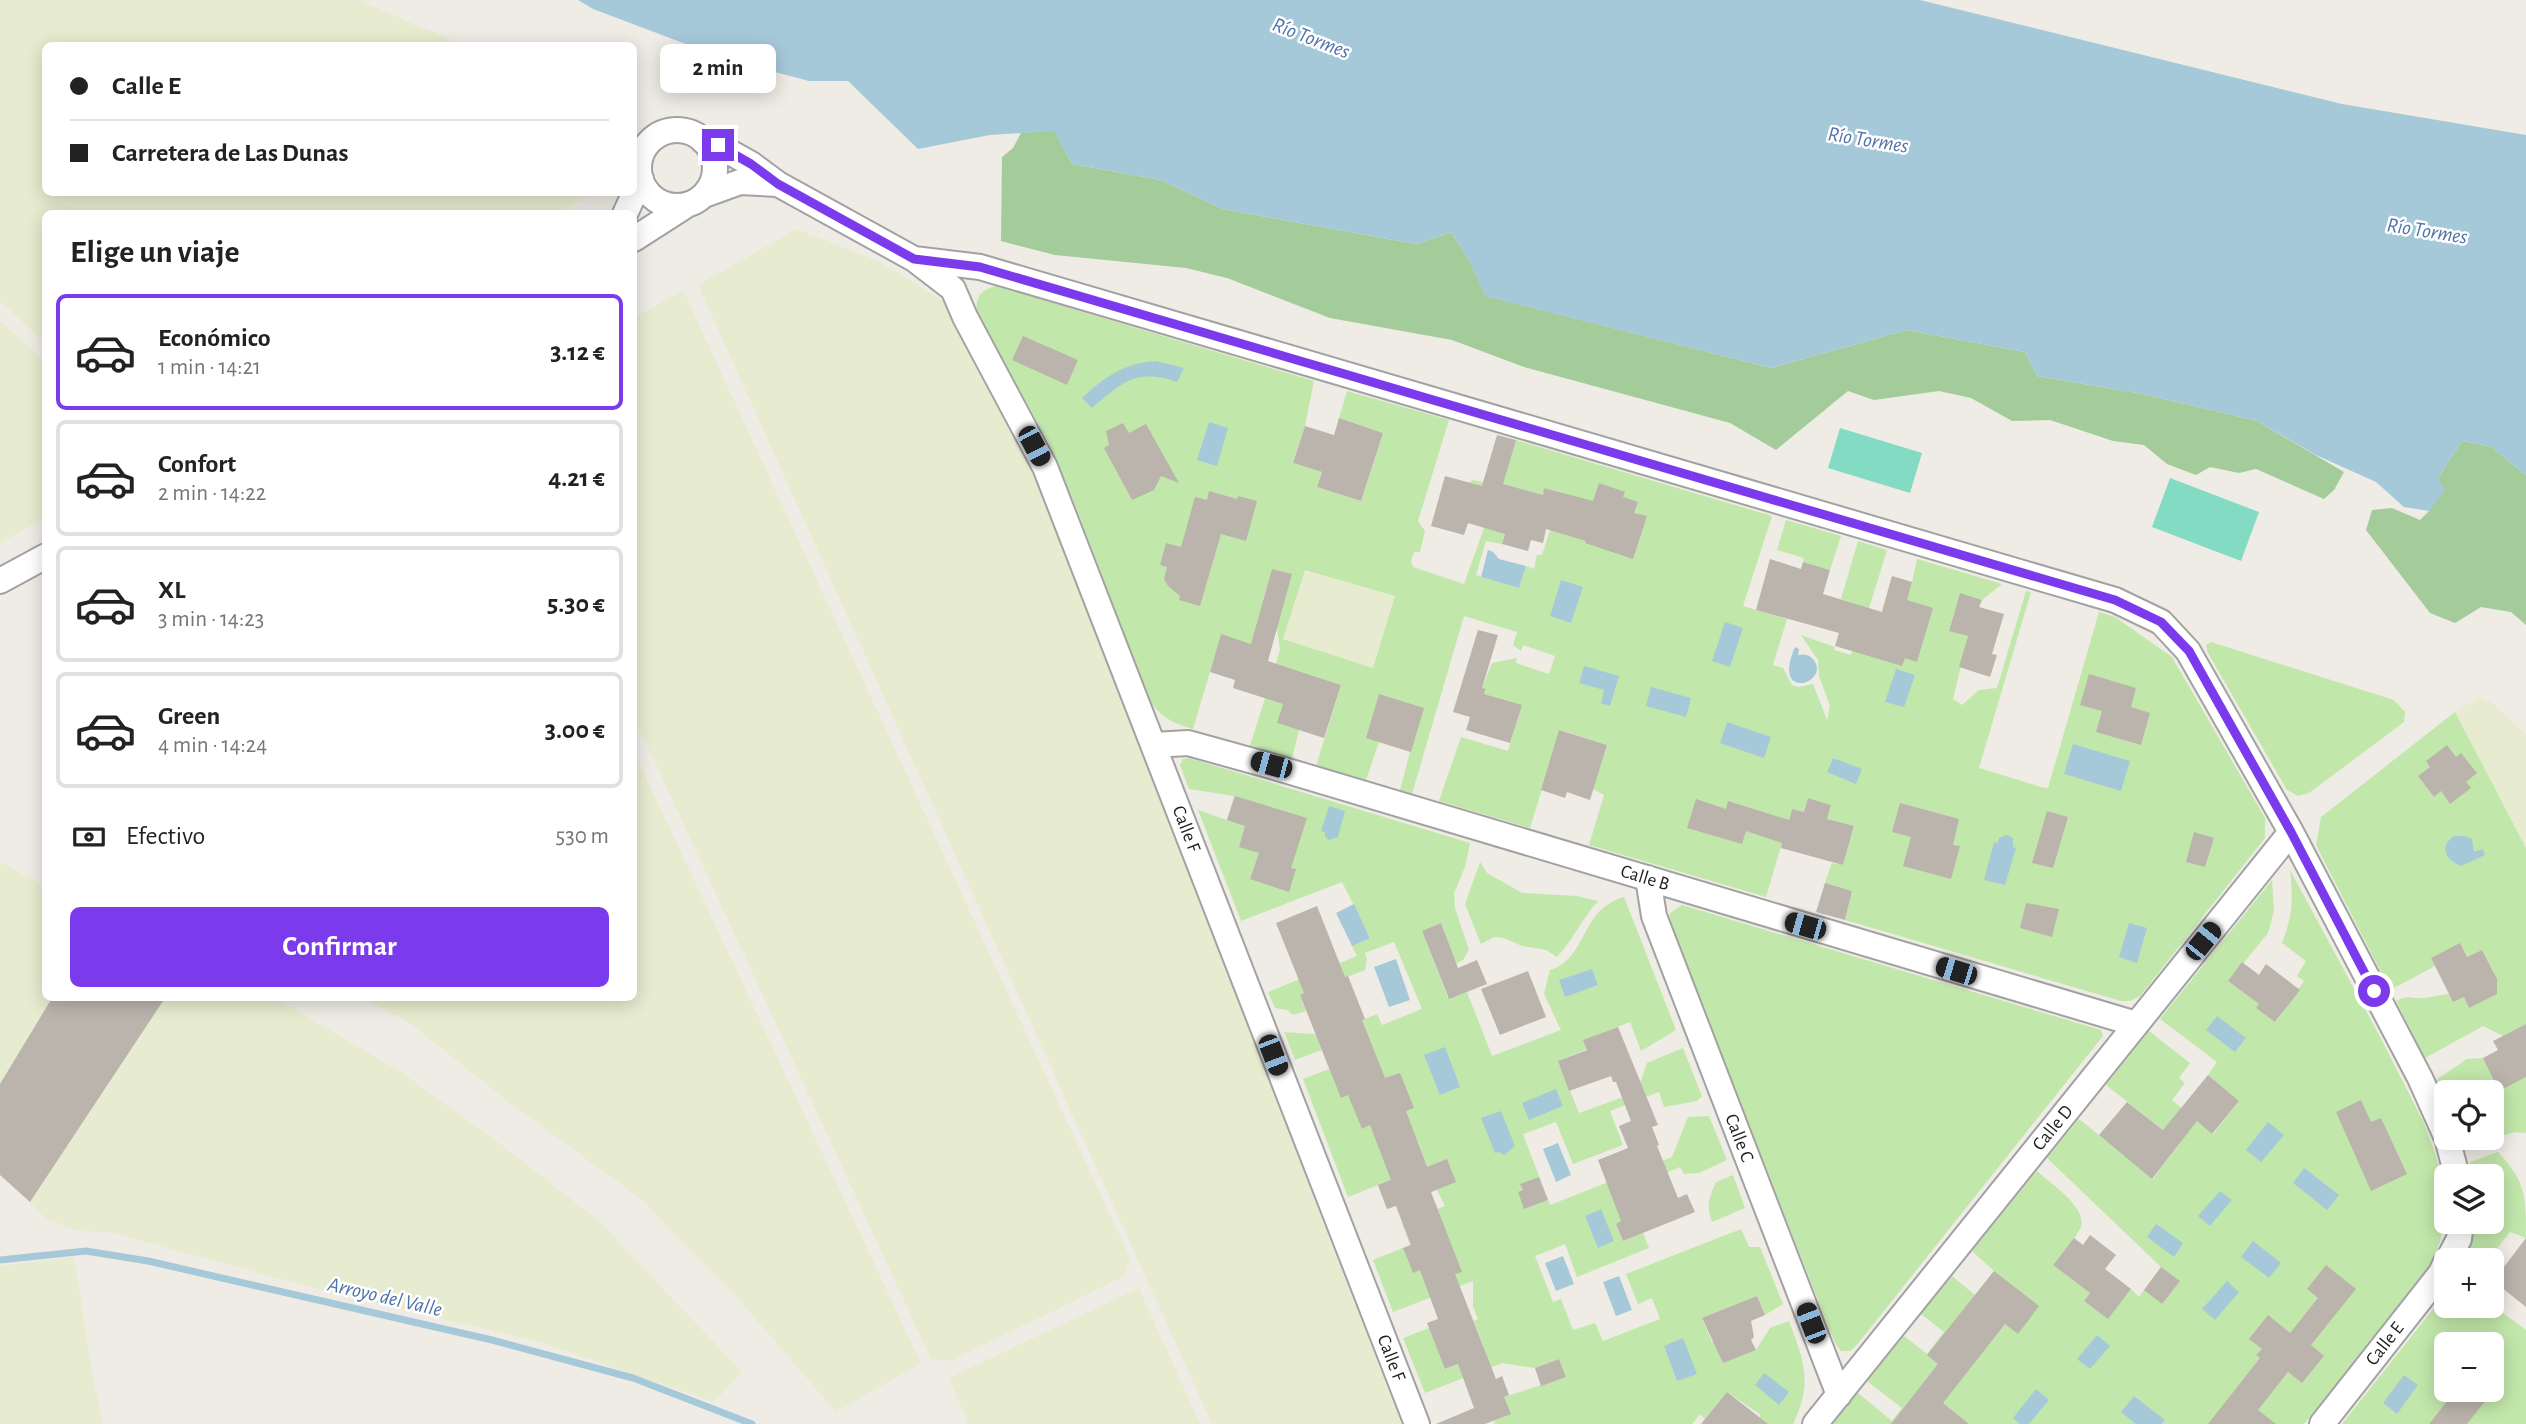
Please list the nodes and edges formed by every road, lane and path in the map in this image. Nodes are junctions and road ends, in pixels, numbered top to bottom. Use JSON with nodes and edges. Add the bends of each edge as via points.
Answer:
{"nodes":[{"id":1,"x":704,"y":141,"type":"junction"},
{"id":2,"x":641,"y":179,"type":"junction"},
{"id":3,"x":778,"y":184,"type":"junction"},
{"id":4,"x":637,"y":188,"type":"edge"},
{"id":5,"x":695,"y":200,"type":"junction"},
{"id":6,"x":637,"y":237,"type":"edge"},
{"id":7,"x":914,"y":259,"type":"junction"},
{"id":8,"x":42,"y":558,"type":"edge"},
{"id":9,"x":0,"y":581,"type":"edge"},
{"id":10,"x":1153,"y":745,"type":"junction"},
{"id":11,"x":2291,"y":832,"type":"junction"},
{"id":12,"x":1648,"y":878,"type":"junction"},
{"id":13,"x":2136,"y":1024,"type":"junction"},
{"id":14,"x":2434,"y":1109,"type":"edge"},
{"id":15,"x":2434,"y":1282,"type":"edge"},
{"id":16,"x":1839,"y":1395,"type":"junction"},
{"id":17,"x":1417,"y":1424,"type":"edge"},
{"id":18,"x":1815,"y":1424,"type":"edge"},
{"id":19,"x":2322,"y":1424,"type":"edge"}],
"edges":[{"from":1,"to":2,"type":"street","via":[[684,131],[653,139],[641,158]]},
{"from":1,"to":3,"type":"street","via":[[751,164]]},
{"from":1,"to":5,"type":"street","via":[[715,174],[711,186]]},
{"from":2,"to":4,"type":"street"},
{"from":2,"to":5,"type":"street","via":[[659,202],[672,206]]},
{"from":3,"to":5,"type":"street","via":[[740,182]]},
{"from":3,"to":7,"type":"street"},
{"from":5,"to":6,"type":"street"},
{"from":7,"to":10,"type":"street","name":"Calle F","via":[[953,289],[1045,467]]},
{"from":7,"to":11,"type":"street","via":[[980,267],[2115,600],[2161,622],[2189,651]]},
{"from":8,"to":9,"type":"street"},
{"from":10,"to":12,"type":"street","name":"Calle B","via":[[1188,743],[1271,765]]},
{"from":10,"to":17,"type":"street","name":"Calle F"},
{"from":11,"to":13,"type":"street","name":"Calle D"},
{"from":11,"to":14,"type":"street"},
{"from":12,"to":13,"type":"street","name":"Calle B"},
{"from":12,"to":16,"type":"street","name":"Calle C","via":[[1654,916]]},
{"from":13,"to":16,"type":"street","name":"Calle D"},
{"from":15,"to":19,"type":"street","name":"Calle E"},
{"from":16,"to":18,"type":"street","name":"Calle D"}]}
